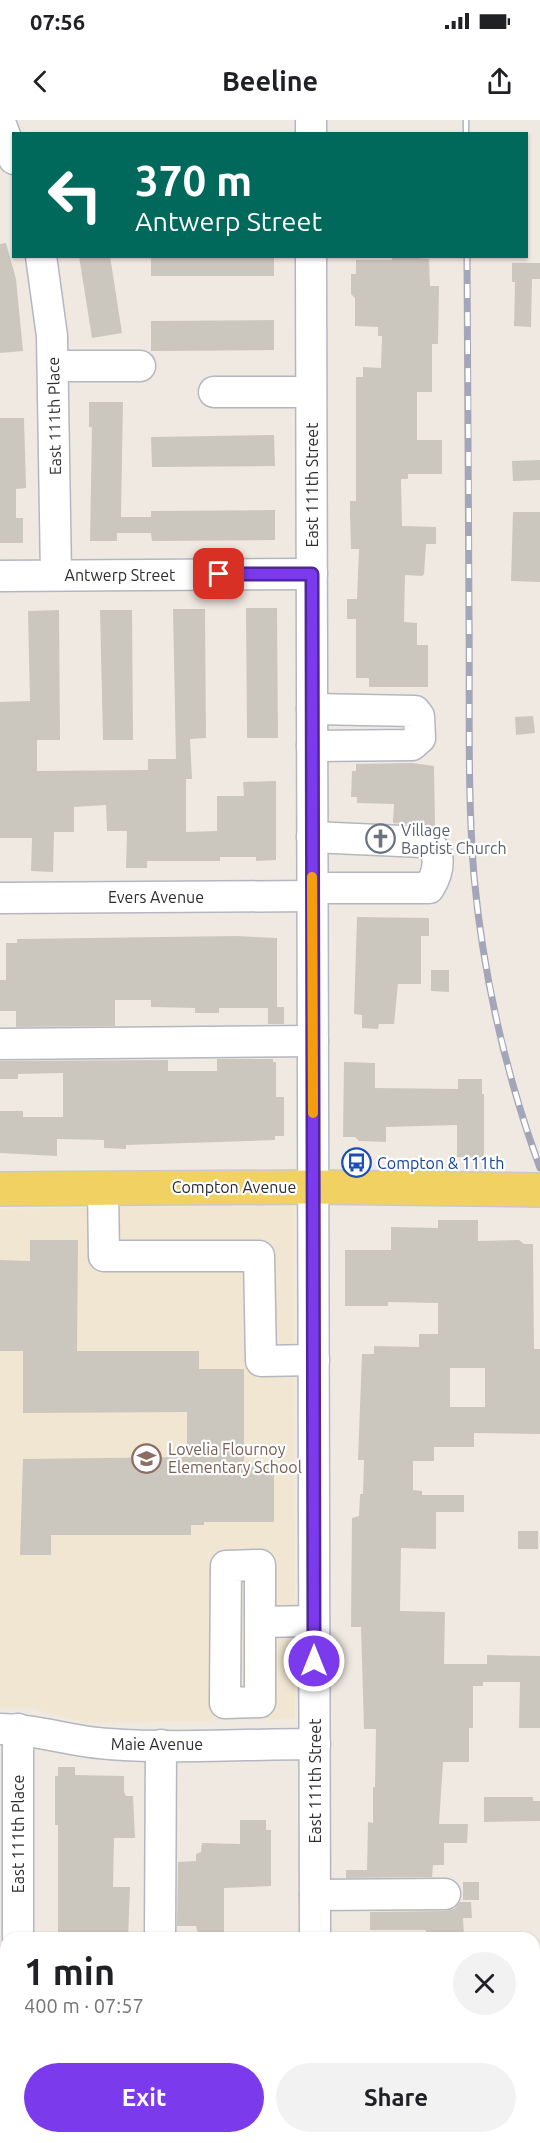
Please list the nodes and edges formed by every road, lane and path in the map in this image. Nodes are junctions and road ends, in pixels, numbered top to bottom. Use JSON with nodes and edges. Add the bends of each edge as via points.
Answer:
{"nodes":[{"id":1,"x":0,"y":122,"type":"edge"},
{"id":2,"x":12,"y":154,"type":"edge"},
{"id":3,"x":41,"y":258,"type":"edge"},
{"id":4,"x":311,"y":258,"type":"edge"},
{"id":5,"x":53,"y":366,"type":"junction"},
{"id":6,"x":140,"y":366,"type":"dead end"},
{"id":7,"x":214,"y":392,"type":"dead end"},
{"id":8,"x":311,"y":392,"type":"junction"},
{"id":9,"x":312,"y":574,"type":"junction"},
{"id":10,"x":56,"y":575,"type":"junction"},
{"id":11,"x":0,"y":576,"type":"edge"},
{"id":12,"x":312,"y":709,"type":"junction"},
{"id":13,"x":312,"y":746,"type":"junction"},
{"id":14,"x":312,"y":837,"type":"junction"},
{"id":15,"x":313,"y":892,"type":"junction"},
{"id":16,"x":0,"y":898,"type":"edge"},
{"id":17,"x":313,"y":1041,"type":"junction"},
{"id":18,"x":0,"y":1044,"type":"edge"},
{"id":19,"x":313,"y":1186,"type":"junction"},
{"id":20,"x":103,"y":1188,"type":"junction"},
{"id":21,"x":0,"y":1189,"type":"edge"},
{"id":22,"x":540,"y":1190,"type":"edge"},
{"id":23,"x":314,"y":1360,"type":"junction"},
{"id":24,"x":314,"y":1621,"type":"junction"},
{"id":25,"x":260,"y":1622,"type":"dead end"},
{"id":26,"x":9,"y":1729,"type":"edge"},
{"id":27,"x":315,"y":1744,"type":"junction"},
{"id":28,"x":161,"y":1745,"type":"junction"},
{"id":29,"x":444,"y":1894,"type":"dead end"},
{"id":30,"x":315,"y":1895,"type":"junction"},
{"id":31,"x":18,"y":1932,"type":"edge"},
{"id":32,"x":160,"y":1932,"type":"edge"},
{"id":33,"x":315,"y":1932,"type":"edge"}],
"edges":[{"from":1,"to":2,"type":"street"},
{"from":3,"to":5,"type":"street","name":"East 111th Place"},
{"from":4,"to":8,"type":"street","name":"East 111th Street"},
{"from":5,"to":6,"type":"street"},
{"from":5,"to":10,"type":"street","name":"East 111th Place"},
{"from":7,"to":8,"type":"street"},
{"from":8,"to":9,"type":"street","name":"East 111th Street"},
{"from":9,"to":10,"type":"street","name":"Antwerp Street"},
{"from":9,"to":12,"type":"street","name":"East 111th Street"},
{"from":10,"to":11,"type":"street","name":"Antwerp Street"},
{"from":12,"to":13,"type":"street","name":"East 111th Street"},
{"from":12,"to":13,"type":"street","via":[[415,711],[419,716],[420,738],[412,745]]},
{"from":13,"to":14,"type":"street","name":"East 111th Street"},
{"from":14,"to":15,"type":"street","name":"East 111th Street"},
{"from":14,"to":15,"type":"street","name":"Evers Avenue","via":[[429,844],[436,849],[437,873],[429,888]]},
{"from":15,"to":16,"type":"street","name":"Evers Avenue"},
{"from":15,"to":17,"type":"street","name":"East 111th Street"},
{"from":17,"to":18,"type":"street"},
{"from":17,"to":19,"type":"street","name":"East 111th Street"},
{"from":19,"to":20,"type":"main road","name":"Compton Avenue"},
{"from":19,"to":22,"type":"main road","name":"Compton Avenue"},
{"from":19,"to":23,"type":"street","name":"East 111th Street"},
{"from":20,"to":21,"type":"main road","name":"Compton Avenue"},
{"from":20,"to":23,"type":"street","via":[[104,1257],[259,1256],[261,1361]]},
{"from":23,"to":24,"type":"street","name":"East 111th Street"},
{"from":24,"to":25,"type":"street"},
{"from":24,"to":27,"type":"street","name":"East 111th Street"},
{"from":26,"to":28,"type":"street","name":"Maie Avenue","via":[[85,1743]]},
{"from":26,"to":31,"type":"street","name":"East 111th Place"},
{"from":27,"to":28,"type":"street","name":"Maie Avenue"},
{"from":27,"to":30,"type":"street","name":"East 111th Street"},
{"from":28,"to":32,"type":"street"},
{"from":29,"to":30,"type":"street"},
{"from":30,"to":33,"type":"street","name":"East 111th Street"}]}
